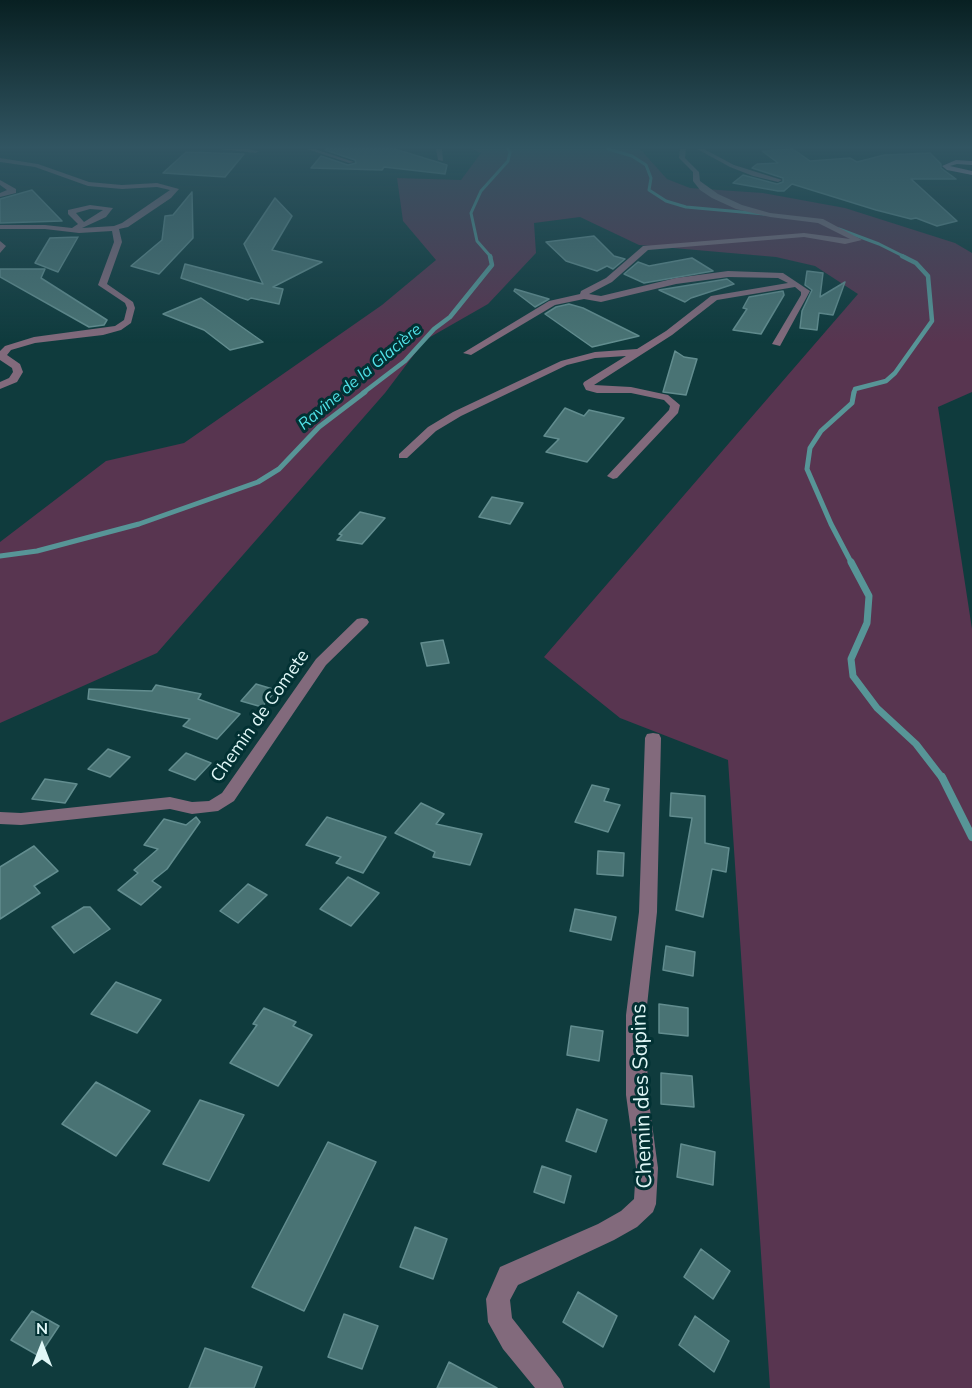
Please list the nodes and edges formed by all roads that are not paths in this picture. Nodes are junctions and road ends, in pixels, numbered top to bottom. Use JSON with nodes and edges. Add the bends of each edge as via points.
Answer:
{"nodes":[{"id":1,"x":141,"y":214,"type":"edge"},
{"id":2,"x":765,"y":214,"type":"edge"},
{"id":3,"x":82,"y":224,"type":"dead end"},
{"id":4,"x":0,"y":227,"type":"edge"},
{"id":5,"x":115,"y":228,"type":"junction"},
{"id":6,"x":72,"y":230,"type":"junction"},
{"id":7,"x":0,"y":243,"type":"edge"},
{"id":8,"x":0,"y":251,"type":"edge"},
{"id":9,"x":797,"y":284,"type":"junction"},
{"id":10,"x":584,"y":296,"type":"junction"},
{"id":11,"x":777,"y":344,"type":"dead end"},
{"id":12,"x":639,"y":352,"type":"junction"},
{"id":13,"x":468,"y":353,"type":"dead end"},
{"id":14,"x":0,"y":387,"type":"edge"},
{"id":15,"x":403,"y":456,"type":"dead end"},
{"id":16,"x":613,"y":476,"type":"dead end"},
{"id":17,"x":362,"y":622,"type":"dead end"},
{"id":18,"x":653,"y":738,"type":"dead end"},
{"id":19,"x":0,"y":818,"type":"edge"},
{"id":20,"x":551,"y":1388,"type":"edge"}],
"edges":[{"from":1,"to":5,"type":"street"},
{"from":2,"to":10,"type":"street","via":[[820,221],[858,240],[845,242],[804,235],[646,248]]},
{"from":3,"to":6,"type":"street"},
{"from":4,"to":6,"type":"street"},
{"from":5,"to":6,"type":"street"},
{"from":5,"to":14,"type":"street","via":[[118,242],[102,285],[129,302],[128,321],[104,332],[27,341],[8,348],[2,355],[18,372]]},
{"from":7,"to":8,"type":"street"},
{"from":9,"to":10,"type":"street","via":[[780,275],[728,274],[676,281],[601,299]]},
{"from":9,"to":11,"type":"street","via":[[806,291],[805,295]]},
{"from":9,"to":12,"type":"street","via":[[714,298]]},
{"from":10,"to":13,"type":"street","via":[[552,303]]},
{"from":12,"to":15,"type":"street","via":[[595,355],[564,363],[457,414],[432,429]]},
{"from":12,"to":16,"type":"street","via":[[592,379],[590,388],[631,390],[668,399],[675,405],[674,411]]},
{"from":17,"to":19,"type":"street","name":"Chemin de Comete","via":[[321,662],[228,797],[212,807],[170,803]]},
{"from":18,"to":20,"type":"street","name":"Chemin des Sapins","via":[[648,912],[636,1015],[637,1095],[647,1168],[645,1204],[606,1232],[509,1276],[498,1299],[500,1322]]}]}
